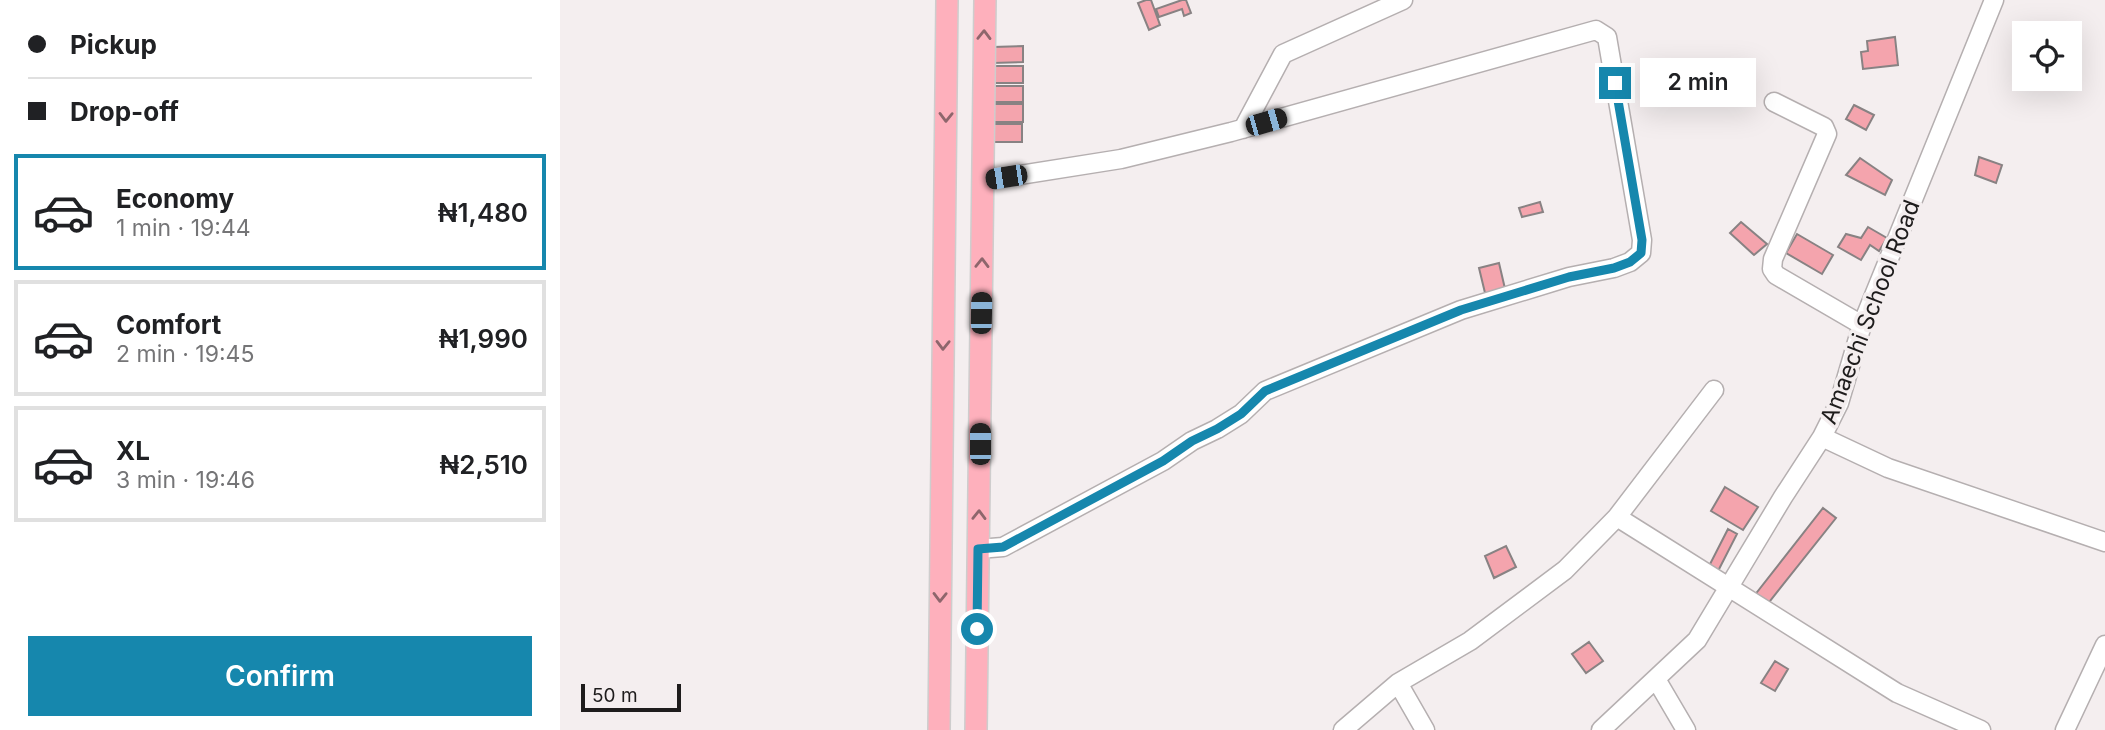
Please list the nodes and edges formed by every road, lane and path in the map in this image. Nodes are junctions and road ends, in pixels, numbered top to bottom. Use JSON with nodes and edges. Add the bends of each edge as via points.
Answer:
{"nodes":[{"id":1,"x":947,"y":0,"type":"edge"},
{"id":2,"x":985,"y":0,"type":"edge"},
{"id":3,"x":1403,"y":0,"type":"edge"},
{"id":4,"x":1994,"y":0,"type":"edge"},
{"id":5,"x":1774,"y":102,"type":"dead end"},
{"id":6,"x":1243,"y":129,"type":"junction"},
{"id":7,"x":982,"y":181,"type":"junction"},
{"id":8,"x":1862,"y":325,"type":"junction"},
{"id":9,"x":1714,"y":390,"type":"dead end"},
{"id":10,"x":1822,"y":437,"type":"junction"},
{"id":11,"x":1617,"y":517,"type":"junction"},
{"id":12,"x":2105,"y":542,"type":"edge"},
{"id":13,"x":978,"y":549,"type":"junction"},
{"id":14,"x":1729,"y":588,"type":"junction"},
{"id":15,"x":2105,"y":645,"type":"edge"},
{"id":16,"x":1656,"y":679,"type":"junction"},
{"id":17,"x":1398,"y":683,"type":"junction"},
{"id":18,"x":939,"y":730,"type":"edge"},
{"id":19,"x":976,"y":730,"type":"edge"},
{"id":20,"x":1343,"y":730,"type":"edge"},
{"id":21,"x":1425,"y":730,"type":"edge"},
{"id":22,"x":1601,"y":730,"type":"edge"},
{"id":23,"x":1686,"y":730,"type":"edge"},
{"id":24,"x":1981,"y":730,"type":"edge"},
{"id":25,"x":2065,"y":730,"type":"edge"}],
"edges":[{"from":1,"to":18,"type":"main road","one_way":true},
{"from":7,"to":2,"type":"main road","one_way":true},
{"from":3,"to":6,"type":"street","via":[[1283,54]]},
{"from":4,"to":8,"type":"street","name":"Amaechi School Road"},
{"from":5,"to":8,"type":"street","via":[[1824,127],[1827,134],[1772,269]]},
{"from":6,"to":7,"type":"street","via":[[1121,159]]},
{"from":6,"to":13,"type":"street","via":[[1596,30],[1607,37],[1641,253],[1614,268],[1461,310],[1265,391],[1241,414],[1151,467],[1003,547]]},
{"from":13,"to":7,"type":"main road","one_way":true},
{"from":8,"to":10,"type":"street","name":"Amaechi School Road","via":[[1839,402]]},
{"from":9,"to":11,"type":"street"},
{"from":10,"to":12,"type":"street","via":[[1888,468]]},
{"from":10,"to":14,"type":"street","name":"Amaechi School Road"},
{"from":11,"to":14,"type":"street"},
{"from":11,"to":17,"type":"street","via":[[1565,570],[1470,641]]},
{"from":13,"to":19,"type":"main road"},
{"from":14,"to":16,"type":"street","name":"Amaechi School Road","via":[[1697,640]]},
{"from":14,"to":24,"type":"street","via":[[1897,692]]},
{"from":15,"to":25,"type":"street"},
{"from":16,"to":22,"type":"street","name":"Amaechi School Road"},
{"from":16,"to":23,"type":"street"},
{"from":17,"to":20,"type":"street"},
{"from":17,"to":21,"type":"street"}]}
